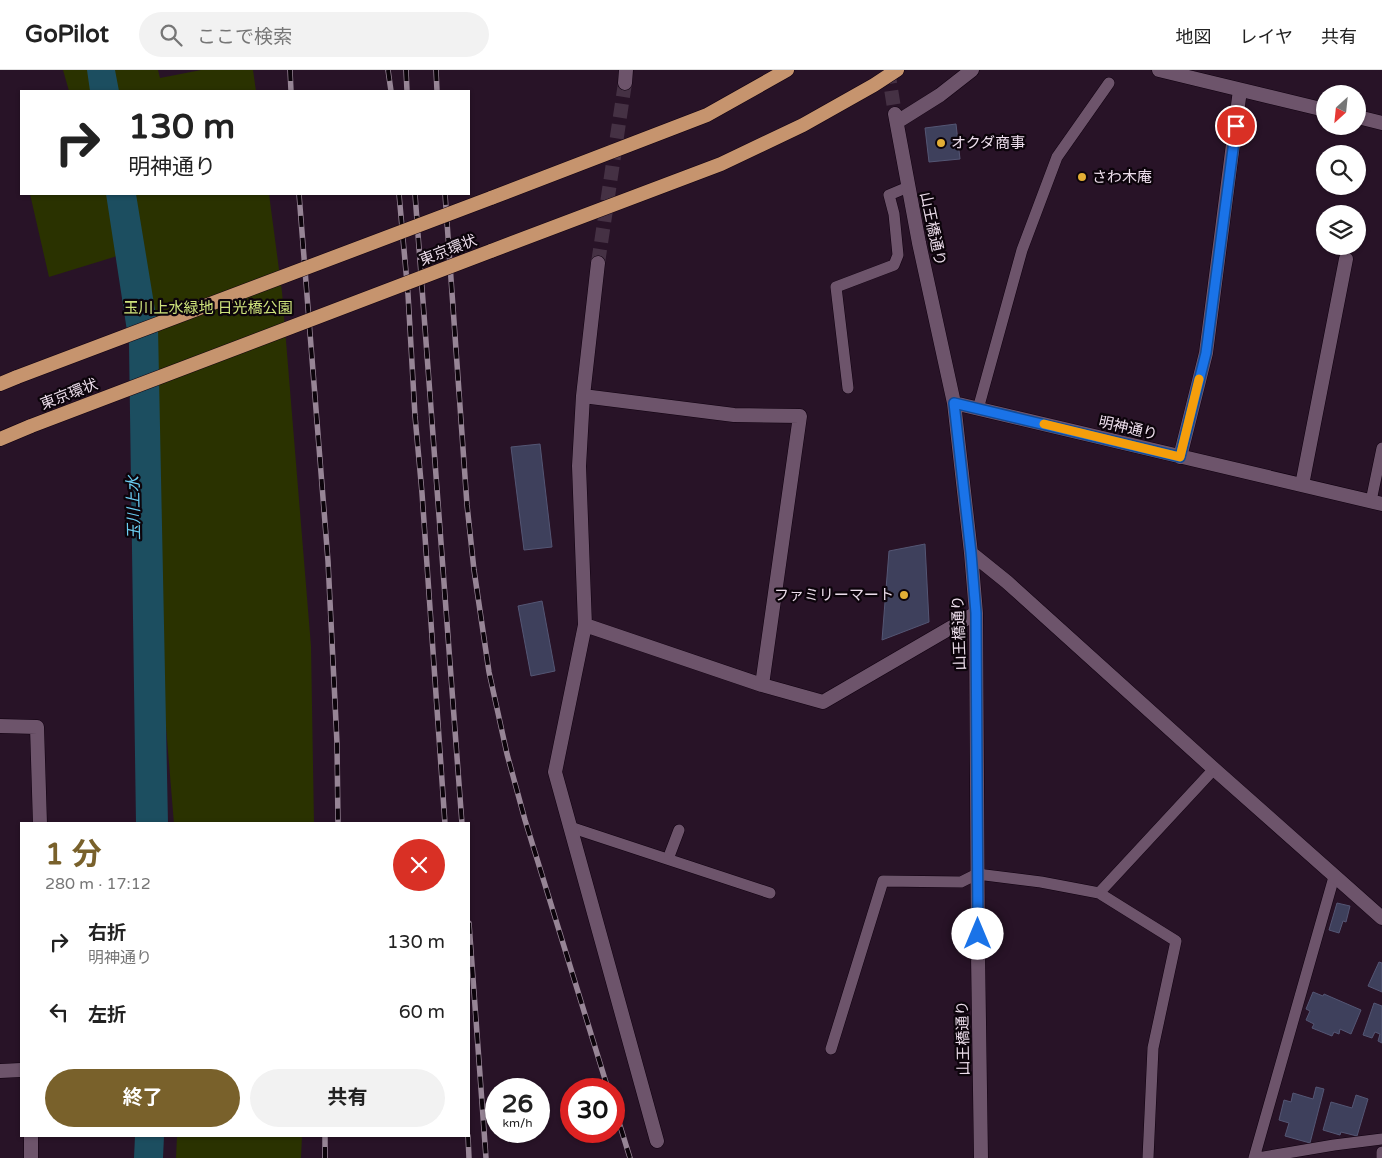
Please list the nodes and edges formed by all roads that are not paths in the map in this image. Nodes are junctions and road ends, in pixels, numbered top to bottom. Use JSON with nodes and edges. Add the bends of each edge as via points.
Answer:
{"nodes":[{"id":1,"x":787,"y":70,"type":"edge"},
{"id":2,"x":897,"y":70,"type":"edge"},
{"id":3,"x":972,"y":70,"type":"edge"},
{"id":4,"x":1158,"y":70,"type":"edge"},
{"id":5,"x":1109,"y":83,"type":"dead end"},
{"id":6,"x":1240,"y":90,"type":"junction"},
{"id":7,"x":1316,"y":108,"type":"edge"},
{"id":8,"x":1366,"y":119,"type":"edge"},
{"id":9,"x":1382,"y":123,"type":"edge"},
{"id":10,"x":908,"y":187,"type":"junction"},
{"id":11,"x":1346,"y":259,"type":"dead end"},
{"id":12,"x":598,"y":263,"type":"tunnel mouth"},
{"id":13,"x":0,"y":384,"type":"edge"},
{"id":14,"x":848,"y":388,"type":"dead end"},
{"id":15,"x":582,"y":396,"type":"junction"},
{"id":16,"x":954,"y":403,"type":"junction"},
{"id":17,"x":978,"y":409,"type":"junction"},
{"id":18,"x":0,"y":439,"type":"edge"},
{"id":19,"x":1382,"y":448,"type":"edge"},
{"id":20,"x":1180,"y":457,"type":"junction"},
{"id":21,"x":1302,"y":485,"type":"junction"},
{"id":22,"x":1376,"y":503,"type":"edge"},
{"id":23,"x":971,"y":553,"type":"junction"},
{"id":24,"x":976,"y":613,"type":"junction"},
{"id":25,"x":585,"y":625,"type":"junction"},
{"id":26,"x":762,"y":685,"type":"junction"},
{"id":27,"x":0,"y":726,"type":"edge"},
{"id":28,"x":1214,"y":769,"type":"junction"},
{"id":29,"x":40,"y":822,"type":"edge"},
{"id":30,"x":570,"y":827,"type":"junction"},
{"id":31,"x":679,"y":830,"type":"dead end"},
{"id":32,"x":668,"y":859,"type":"junction"},
{"id":33,"x":978,"y":874,"type":"junction"},
{"id":34,"x":1334,"y":876,"type":"junction"},
{"id":35,"x":770,"y":893,"type":"dead end"},
{"id":36,"x":1099,"y":893,"type":"junction"},
{"id":37,"x":1382,"y":918,"type":"edge"},
{"id":38,"x":831,"y":1049,"type":"dead end"},
{"id":39,"x":20,"y":1070,"type":"edge"},
{"id":40,"x":0,"y":1071,"type":"edge"},
{"id":41,"x":31,"y":1137,"type":"edge"},
{"id":42,"x":1382,"y":1139,"type":"edge"},
{"id":43,"x":657,"y":1141,"type":"dead end"},
{"id":44,"x":1382,"y":1152,"type":"edge"},
{"id":45,"x":31,"y":1158,"type":"edge"},
{"id":46,"x":981,"y":1158,"type":"edge"},
{"id":47,"x":1148,"y":1158,"type":"edge"},
{"id":48,"x":1254,"y":1158,"type":"edge"},
{"id":49,"x":1258,"y":1158,"type":"edge"},
{"id":50,"x":1382,"y":1158,"type":"edge"}],
"edges":[{"from":1,"to":13,"type":"highway","bridge":true,"via":[[707,116]]},
{"from":2,"to":18,"type":"highway","name":"東京環状","bridge":true,"via":[[803,125],[721,164]]},
{"from":3,"to":10,"type":"street","name":"山王橋通り","via":[[940,95],[896,118]]},
{"from":4,"to":6,"type":"street"},
{"from":5,"to":17,"type":"lane","via":[[1057,157],[1022,250]]},
{"from":6,"to":7,"type":"street"},
{"from":6,"to":20,"type":"street","via":[[1206,353]]},
{"from":8,"to":9,"type":"street"},
{"from":10,"to":14,"type":"lane","via":[[889,195],[898,255],[894,264],[836,287]]},
{"from":10,"to":16,"type":"street","name":"山王橋通り"},
{"from":11,"to":21,"type":"street"},
{"from":12,"to":15,"type":"street"},
{"from":15,"to":25,"type":"street","via":[[579,466]]},
{"from":15,"to":26,"type":"street","via":[[734,415],[800,416]]},
{"from":16,"to":17,"type":"street","name":"明神通り"},
{"from":16,"to":23,"type":"street","name":"山王橋通り"},
{"from":17,"to":20,"type":"street","name":"明神通り"},
{"from":19,"to":22,"type":"lane"},
{"from":20,"to":21,"type":"street","name":"明神通り"},
{"from":21,"to":22,"type":"street","name":"明神通り"},
{"from":23,"to":24,"type":"street","name":"山王橋通り"},
{"from":23,"to":28,"type":"street"},
{"from":24,"to":26,"type":"street","via":[[823,702]]},
{"from":24,"to":33,"type":"street","name":"山王橋通り"},
{"from":25,"to":26,"type":"street"},
{"from":25,"to":30,"type":"street","via":[[555,772]]},
{"from":27,"to":29,"type":"street","via":[[37,727]]},
{"from":28,"to":34,"type":"street"},
{"from":28,"to":36,"type":"lane"},
{"from":30,"to":32,"type":"lane"},
{"from":30,"to":43,"type":"street"},
{"from":31,"to":32,"type":"lane"},
{"from":32,"to":35,"type":"lane"},
{"from":33,"to":36,"type":"lane"},
{"from":33,"to":38,"type":"lane","via":[[961,882],[883,880]]},
{"from":33,"to":46,"type":"street","name":"山王橋通り"},
{"from":34,"to":37,"type":"street"},
{"from":34,"to":48,"type":"lane"},
{"from":36,"to":47,"type":"lane","via":[[1176,941],[1153,1048]]},
{"from":39,"to":40,"type":"street"},
{"from":41,"to":45,"type":"street"},
{"from":42,"to":49,"type":"lane"},
{"from":44,"to":50,"type":"lane"}]}
